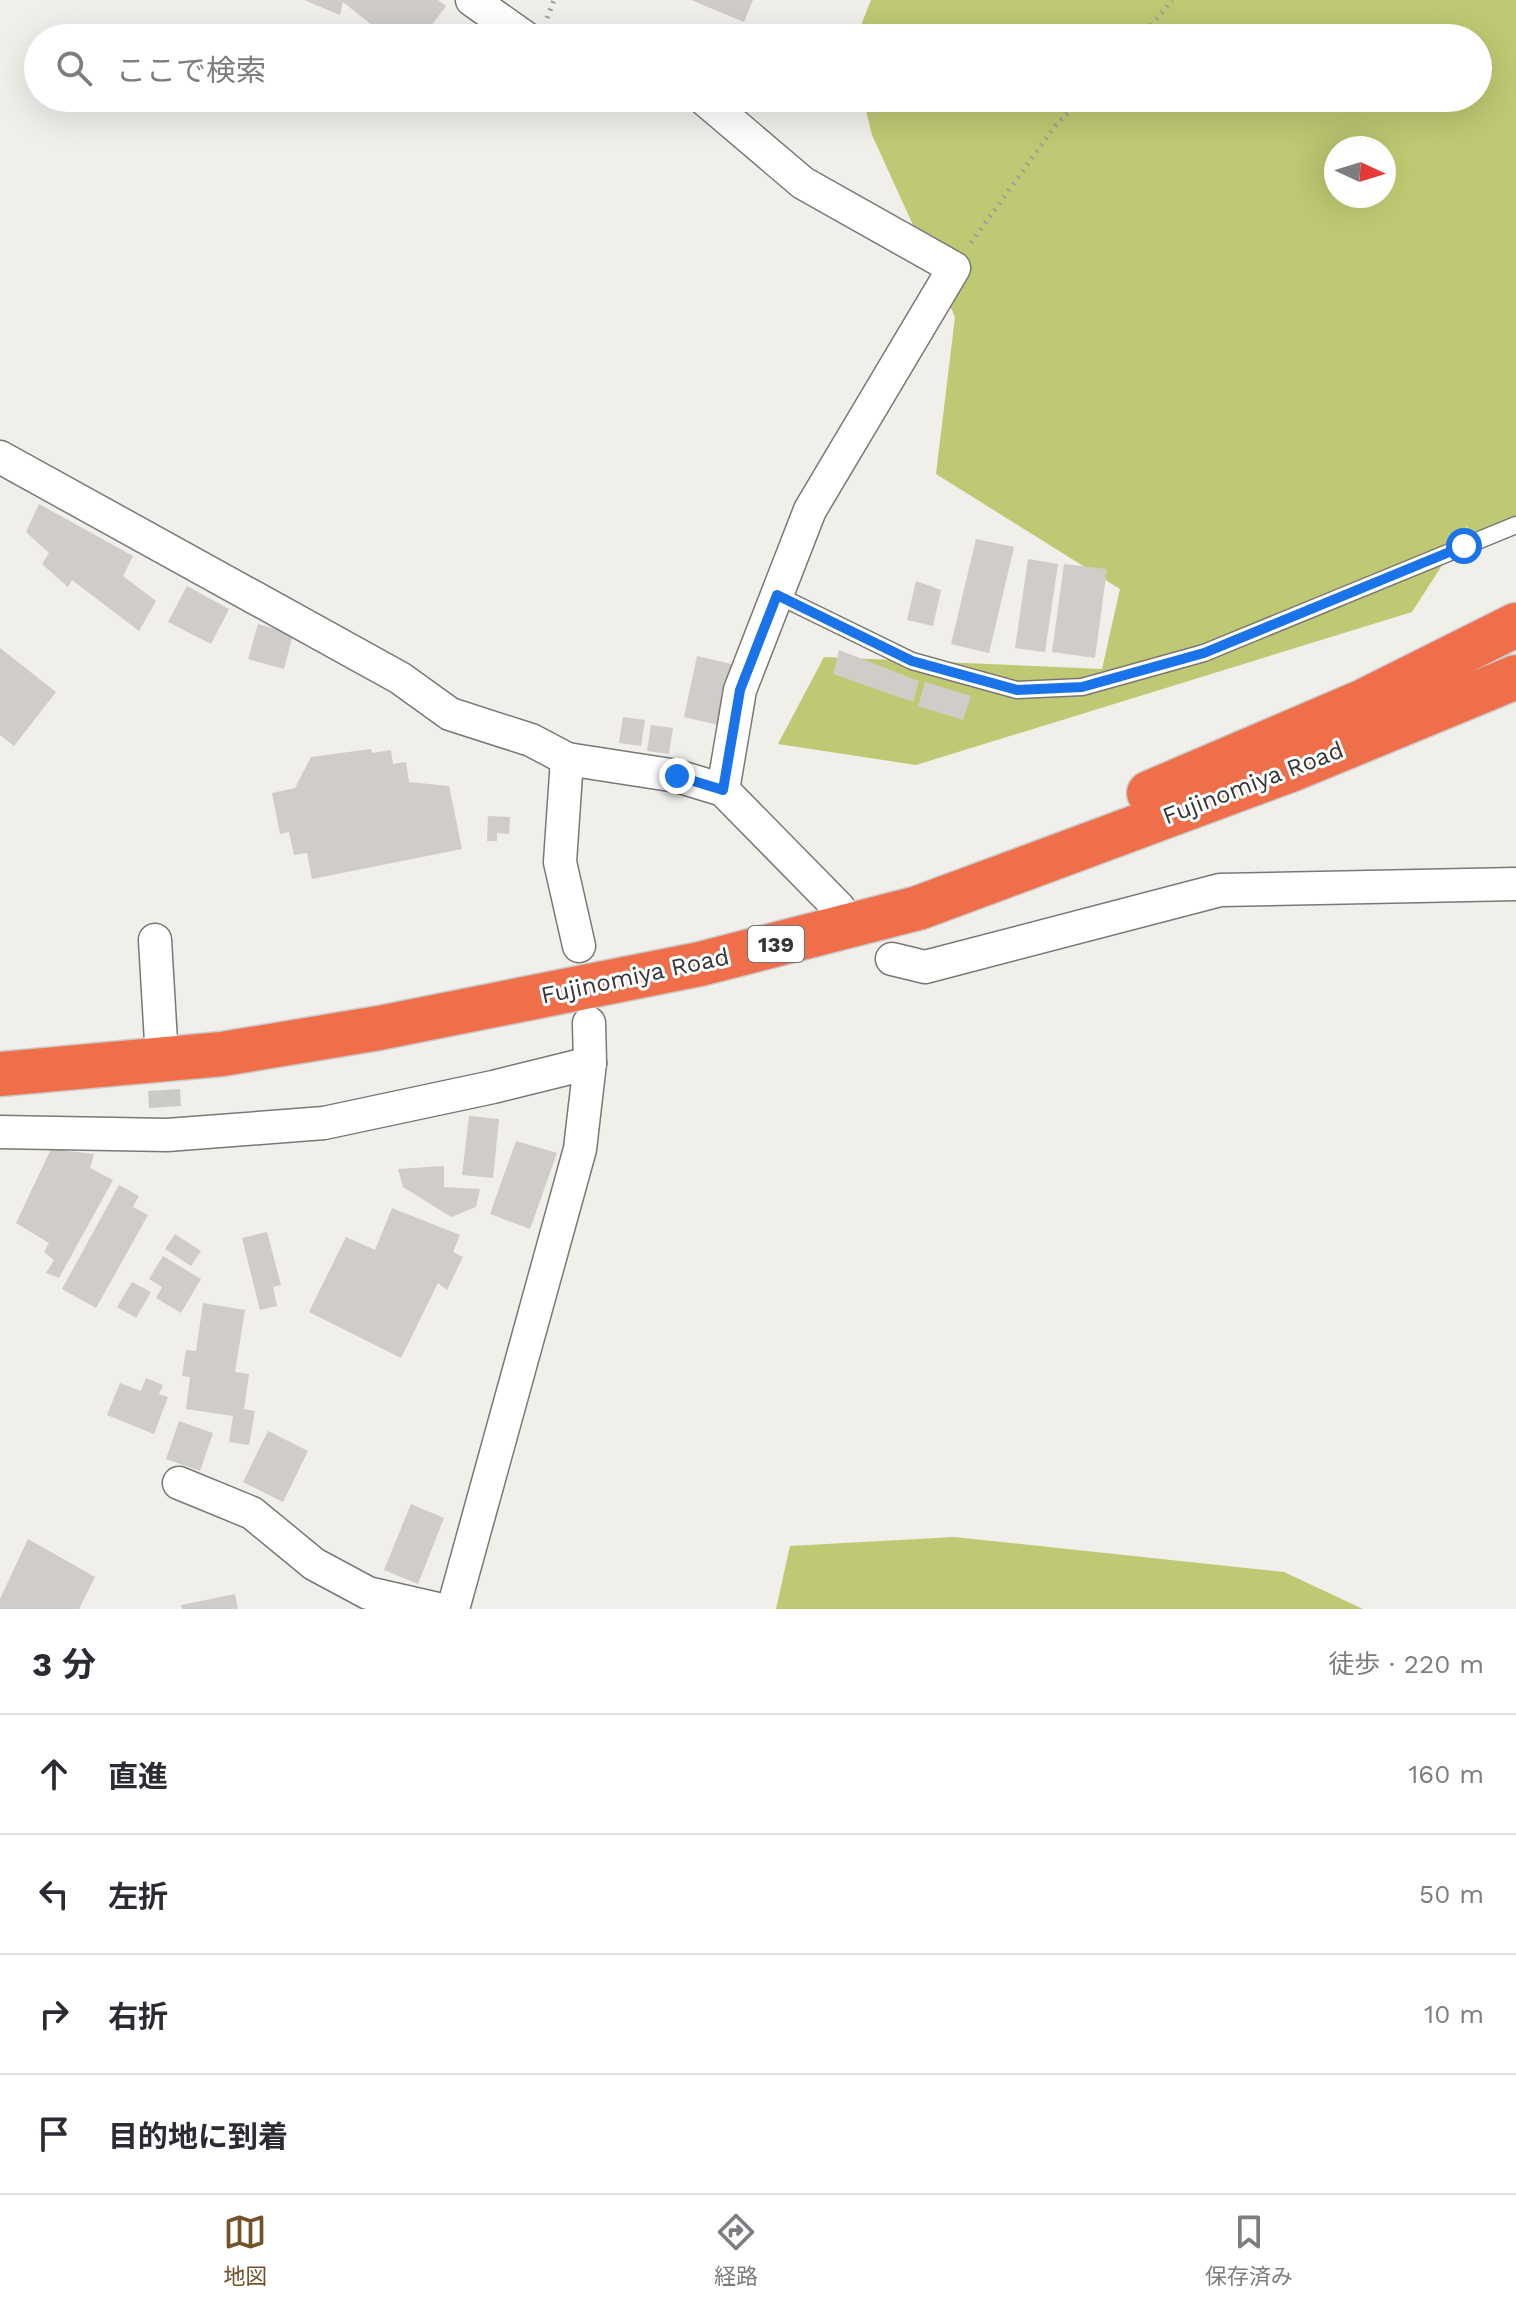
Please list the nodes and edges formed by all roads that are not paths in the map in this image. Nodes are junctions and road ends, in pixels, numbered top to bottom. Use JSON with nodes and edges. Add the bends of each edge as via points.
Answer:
{"nodes":[{"id":1,"x":472,"y":0,"type":"edge"},
{"id":2,"x":506,"y":24,"type":"edge"},
{"id":3,"x":719,"y":112,"type":"edge"},
{"id":4,"x":0,"y":457,"type":"edge"},
{"id":5,"x":1516,"y":525,"type":"edge"},
{"id":6,"x":777,"y":595,"type":"junction"},
{"id":7,"x":1516,"y":625,"type":"edge"},
{"id":8,"x":1516,"y":677,"type":"edge"},
{"id":9,"x":567,"y":759,"type":"junction"},
{"id":10,"x":723,"y":790,"type":"junction"},
{"id":11,"x":1516,"y":884,"type":"edge"},
{"id":12,"x":839,"y":908,"type":"dead end"},
{"id":13,"x":918,"y":908,"type":"junction"},
{"id":14,"x":155,"y":940,"type":"dead end"},
{"id":15,"x":579,"y":946,"type":"dead end"},
{"id":16,"x":892,"y":959,"type":"dead end"},
{"id":17,"x":589,"y":1023,"type":"dead end"},
{"id":18,"x":161,"y":1042,"type":"tunnel mouth"},
{"id":19,"x":590,"y":1063,"type":"junction"},
{"id":20,"x":0,"y":1074,"type":"edge"},
{"id":21,"x":0,"y":1132,"type":"edge"},
{"id":22,"x":179,"y":1483,"type":"dead end"},
{"id":23,"x":438,"y":1609,"type":"edge"},
{"id":24,"x":453,"y":1609,"type":"edge"}],
"edges":[{"from":1,"to":2,"type":"street"},
{"from":3,"to":6,"type":"street","via":[[803,183],[954,268],[810,510]]},
{"from":4,"to":9,"type":"street","via":[[400,678],[450,714],[531,740]]},
{"from":5,"to":6,"type":"lane","via":[[1204,653],[1082,687],[1017,690],[912,661]]},
{"from":6,"to":10,"type":"street","via":[[740,690]]},
{"from":7,"to":13,"type":"highway","via":[[1364,701],[1117,807]]},
{"from":8,"to":13,"type":"highway","name":"Fujinomiya Road","number":"139","via":[[1293,769]]},
{"from":9,"to":10,"type":"street","via":[[677,776]]},
{"from":9,"to":15,"type":"street","via":[[560,862]]},
{"from":10,"to":12,"type":"street"},
{"from":11,"to":16,"type":"street","via":[[1220,890],[925,967]]},
{"from":13,"to":20,"type":"highway","name":"Fujinomiya Road","number":"139","via":[[700,964],[379,1028],[222,1054]]},
{"from":14,"to":18,"type":"street"},
{"from":17,"to":19,"type":"street"},
{"from":19,"to":21,"type":"street","via":[[324,1123],[166,1121]]},
{"from":19,"to":24,"type":"street","via":[[580,1149]]},
{"from":22,"to":23,"type":"street","via":[[252,1513],[314,1564],[368,1593]]}]}
